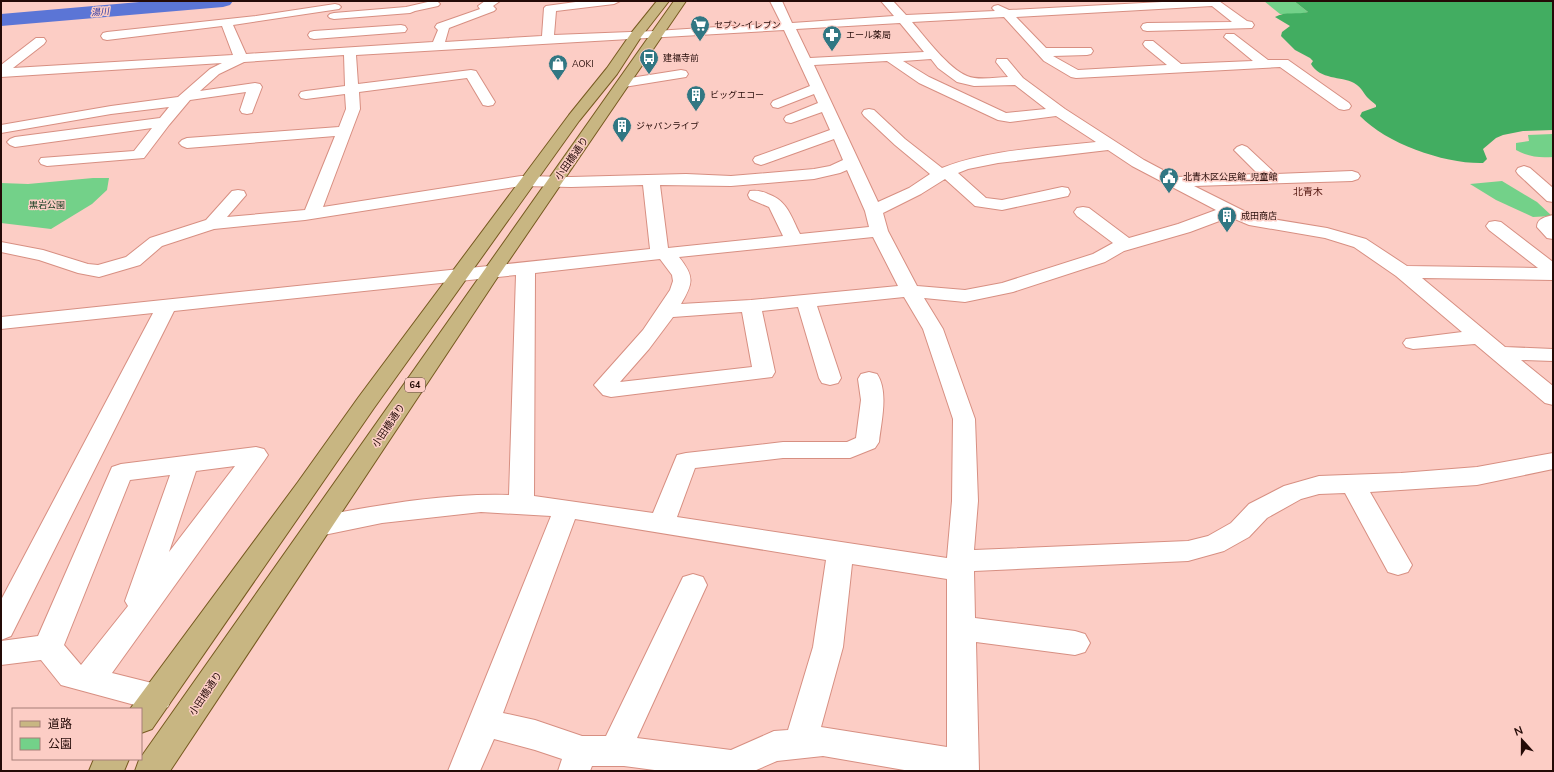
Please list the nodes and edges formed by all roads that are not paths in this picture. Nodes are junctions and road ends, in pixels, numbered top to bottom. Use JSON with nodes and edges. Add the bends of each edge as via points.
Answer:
{"nodes":[{"id":1,"x":494,"y":1,"type":"edge"},
{"id":2,"x":609,"y":1,"type":"edge"},
{"id":3,"x":663,"y":1,"type":"edge"},
{"id":4,"x":680,"y":1,"type":"edge"},
{"id":5,"x":776,"y":1,"type":"edge"},
{"id":6,"x":887,"y":1,"type":"edge"},
{"id":7,"x":989,"y":1,"type":"edge"},
{"id":8,"x":1206,"y":2,"type":"edge"},
{"id":9,"x":434,"y":4,"type":"dead end"},
{"id":10,"x":1153,"y":4,"type":"edge"},
{"id":11,"x":412,"y":6,"type":"edge"},
{"id":12,"x":1007,"y":14,"type":"junction"},
{"id":13,"x":903,"y":19,"type":"junction"},
{"id":14,"x":226,"y":22,"type":"junction"},
{"id":15,"x":1244,"y":25,"type":"junction"},
{"id":16,"x":1256,"y":25,"type":"dead end"},
{"id":17,"x":788,"y":26,"type":"junction"},
{"id":18,"x":1172,"y":26,"type":"junction"},
{"id":19,"x":1147,"y":27,"type":"dead end"},
{"id":20,"x":401,"y":29,"type":"junction"},
{"id":21,"x":314,"y":35,"type":"dead end"},
{"id":22,"x":646,"y":35,"type":"junction"},
{"id":23,"x":107,"y":36,"type":"dead end"},
{"id":24,"x":1230,"y":37,"type":"dead end"},
{"id":25,"x":548,"y":39,"type":"junction"},
{"id":26,"x":40,"y":41,"type":"dead end"},
{"id":27,"x":1149,"y":44,"type":"dead end"},
{"id":28,"x":437,"y":46,"type":"junction"},
{"id":29,"x":393,"y":50,"type":"junction"},
{"id":30,"x":1087,"y":51,"type":"dead end"},
{"id":31,"x":350,"y":52,"type":"junction"},
{"id":32,"x":1042,"y":52,"type":"junction"},
{"id":33,"x":934,"y":55,"type":"junction"},
{"id":34,"x":889,"y":57,"type":"junction"},
{"id":35,"x":241,"y":58,"type":"junction"},
{"id":36,"x":806,"y":62,"type":"junction"},
{"id":37,"x":1002,"y":62,"type":"dead end"},
{"id":38,"x":1265,"y":64,"type":"junction"},
{"id":39,"x":1179,"y":68,"type":"junction"},
{"id":40,"x":1,"y":72,"type":"edge"},
{"id":41,"x":681,"y":74,"type":"dead end"},
{"id":42,"x":1018,"y":81,"type":"junction"},
{"id":43,"x":624,"y":82,"type":"junction"},
{"id":44,"x":352,"y":88,"type":"junction"},
{"id":45,"x":306,"y":95,"type":"dead end"},
{"id":46,"x":822,"y":97,"type":"junction"},
{"id":47,"x":183,"y":99,"type":"junction"},
{"id":48,"x":88,"y":100,"type":"dead end"},
{"id":49,"x":488,"y":102,"type":"dead end"},
{"id":50,"x":778,"y":104,"type":"dead end"},
{"id":51,"x":1344,"y":106,"type":"dead end"},
{"id":52,"x":248,"y":110,"type":"dead end"},
{"id":53,"x":1059,"y":111,"type":"junction"},
{"id":54,"x":869,"y":113,"type":"dead end"},
{"id":55,"x":82,"y":115,"type":"junction"},
{"id":56,"x":791,"y":119,"type":"dead end"},
{"id":57,"x":163,"y":122,"type":"junction"},
{"id":58,"x":21,"y":125,"type":"junction"},
{"id":59,"x":1,"y":129,"type":"edge"},
{"id":60,"x":345,"y":130,"type":"junction"},
{"id":61,"x":838,"y":132,"type":"junction"},
{"id":62,"x":187,"y":143,"type":"dead end"},
{"id":63,"x":1110,"y":145,"type":"junction"},
{"id":64,"x":1242,"y":150,"type":"dead end"},
{"id":65,"x":761,"y":160,"type":"dead end"},
{"id":66,"x":47,"y":162,"type":"dead end"},
{"id":67,"x":852,"y":162,"type":"junction"},
{"id":68,"x":1524,"y":171,"type":"dead end"},
{"id":69,"x":944,"y":173,"type":"junction"},
{"id":70,"x":1352,"y":176,"type":"dead end"},
{"id":71,"x":1271,"y":178,"type":"junction"},
{"id":72,"x":528,"y":181,"type":"junction"},
{"id":73,"x":651,"y":181,"type":"junction"},
{"id":74,"x":554,"y":182,"type":"junction"},
{"id":75,"x":1173,"y":182,"type":"junction"},
{"id":76,"x":1062,"y":192,"type":"dead end"},
{"id":77,"x":238,"y":195,"type":"dead end"},
{"id":78,"x":756,"y":195,"type":"dead end"},
{"id":79,"x":1553,"y":197,"type":"edge"},
{"id":80,"x":1230,"y":211,"type":"junction"},
{"id":81,"x":1083,"y":212,"type":"dead end"},
{"id":82,"x":312,"y":214,"type":"junction"},
{"id":83,"x":877,"y":221,"type":"junction"},
{"id":84,"x":212,"y":224,"type":"junction"},
{"id":85,"x":1495,"y":226,"type":"dead end"},
{"id":86,"x":794,"y":239,"type":"junction"},
{"id":87,"x":1126,"y":244,"type":"junction"},
{"id":88,"x":1,"y":248,"type":"edge"},
{"id":89,"x":662,"y":253,"type":"junction"},
{"id":90,"x":526,"y":268,"type":"junction"},
{"id":91,"x":492,"y":272,"type":"junction"},
{"id":92,"x":1403,"y":272,"type":"junction"},
{"id":93,"x":1553,"y":272,"type":"edge"},
{"id":94,"x":461,"y":275,"type":"junction"},
{"id":95,"x":910,"y":291,"type":"junction"},
{"id":96,"x":806,"y":301,"type":"junction"},
{"id":97,"x":167,"y":306,"type":"junction"},
{"id":98,"x":750,"y":306,"type":"junction"},
{"id":99,"x":668,"y":311,"type":"junction"},
{"id":100,"x":1,"y":323,"type":"edge"},
{"id":101,"x":1479,"y":337,"type":"junction"},
{"id":102,"x":1413,"y":343,"type":"dead end"},
{"id":103,"x":1498,"y":353,"type":"junction"},
{"id":104,"x":1553,"y":355,"type":"edge"},
{"id":105,"x":830,"y":378,"type":"dead end"},
{"id":106,"x":869,"y":379,"type":"dead end"},
{"id":107,"x":1553,"y":398,"type":"edge"},
{"id":108,"x":1553,"y":461,"type":"edge"},
{"id":109,"x":186,"y":464,"type":"junction"},
{"id":110,"x":1353,"y":484,"type":"junction"},
{"id":111,"x":521,"y":504,"type":"junction"},
{"id":112,"x":566,"y":509,"type":"junction"},
{"id":113,"x":661,"y":524,"type":"junction"},
{"id":114,"x":319,"y":526,"type":"junction"},
{"id":115,"x":840,"y":552,"type":"junction"},
{"id":116,"x":1398,"y":564,"type":"dead end"},
{"id":117,"x":960,"y":566,"type":"junction"},
{"id":118,"x":693,"y":585,"type":"dead end"},
{"id":119,"x":132,"y":621,"type":"junction"},
{"id":120,"x":1,"y":628,"type":"edge"},
{"id":121,"x":961,"y":628,"type":"junction"},
{"id":122,"x":1075,"y":643,"type":"dead end"},
{"id":123,"x":48,"y":647,"type":"junction"},
{"id":124,"x":1,"y":653,"type":"edge"},
{"id":125,"x":89,"y":680,"type":"junction"},
{"id":126,"x":157,"y":696,"type":"junction"},
{"id":127,"x":142,"y":718,"type":"edge"},
{"id":128,"x":484,"y":722,"type":"junction"},
{"id":129,"x":800,"y":743,"type":"junction"},
{"id":130,"x":615,"y":751,"type":"junction"},
{"id":131,"x":112,"y":760,"type":"edge"},
{"id":132,"x":578,"y":761,"type":"edge"},
{"id":133,"x":963,"y":768,"type":"edge"},
{"id":134,"x":104,"y":771,"type":"edge"},
{"id":135,"x":151,"y":771,"type":"edge"},
{"id":136,"x":464,"y":771,"type":"edge"}],
"edges":[{"from":1,"to":28,"type":"street","via":[[484,6],[490,9],[441,27],[444,29]]},
{"from":2,"to":25,"type":"street","via":[[550,8]]},
{"from":3,"to":22,"type":"main road","name":"小田橋通り","number":"64"},
{"from":4,"to":22,"type":"main road","name":"小田橋通り","number":"64"},
{"from":5,"to":17,"type":"street"},
{"from":6,"to":13,"type":"street"},
{"from":7,"to":12,"type":"street"},
{"from":8,"to":10,"type":"street"},
{"from":8,"to":15,"type":"street","via":[[1215,3]]},
{"from":9,"to":11,"type":"street"},
{"from":10,"to":12,"type":"street"},
{"from":10,"to":18,"type":"street"},
{"from":11,"to":14,"type":"street","via":[[339,8]]},
{"from":11,"to":20,"type":"street"},
{"from":12,"to":13,"type":"street"},
{"from":12,"to":32,"type":"street"},
{"from":13,"to":17,"type":"street"},
{"from":13,"to":33,"type":"street"},
{"from":14,"to":23,"type":"street"},
{"from":14,"to":35,"type":"street"},
{"from":15,"to":16,"type":"street"},
{"from":15,"to":18,"type":"street"},
{"from":17,"to":22,"type":"street"},
{"from":17,"to":36,"type":"street"},
{"from":18,"to":19,"type":"street"},
{"from":20,"to":21,"type":"street"},
{"from":20,"to":29,"type":"street","via":[[403,31]]},
{"from":22,"to":25,"type":"street"},
{"from":22,"to":43,"type":"main road","name":"小田橋通り","number":"64"},
{"from":22,"to":72,"type":"main road","name":"小田橋通り","number":"64","via":[[612,71],[574,118]]},
{"from":24,"to":38,"type":"street"},
{"from":25,"to":28,"type":"street"},
{"from":26,"to":40,"type":"street"},
{"from":27,"to":39,"type":"street"},
{"from":28,"to":29,"type":"street"},
{"from":29,"to":31,"type":"street"},
{"from":30,"to":32,"type":"street"},
{"from":31,"to":35,"type":"street"},
{"from":31,"to":44,"type":"street"},
{"from":32,"to":39,"type":"street","via":[[1076,74]]},
{"from":33,"to":34,"type":"street"},
{"from":33,"to":42,"type":"street","via":[[962,79],[974,82]]},
{"from":34,"to":36,"type":"street"},
{"from":34,"to":53,"type":"street","via":[[924,80],[1003,117]]},
{"from":35,"to":40,"type":"street"},
{"from":35,"to":47,"type":"street","via":[[214,71]]},
{"from":36,"to":46,"type":"street"},
{"from":37,"to":42,"type":"street"},
{"from":38,"to":39,"type":"street"},
{"from":38,"to":51,"type":"street","via":[[1283,63]]},
{"from":41,"to":43,"type":"street"},
{"from":42,"to":53,"type":"street"},
{"from":43,"to":74,"type":"main road","name":"小田橋通り","number":"64"},
{"from":44,"to":45,"type":"street"},
{"from":44,"to":49,"type":"street","via":[[471,74]]},
{"from":44,"to":60,"type":"street","via":[[353,109]]},
{"from":46,"to":50,"type":"street"},
{"from":46,"to":56,"type":"street"},
{"from":46,"to":61,"type":"street"},
{"from":47,"to":52,"type":"street","via":[[254,87]]},
{"from":47,"to":55,"type":"street"},
{"from":47,"to":57,"type":"street"},
{"from":48,"to":55,"type":"street"},
{"from":53,"to":63,"type":"street"},
{"from":54,"to":69,"type":"street","via":[[900,142]]},
{"from":55,"to":58,"type":"street"},
{"from":57,"to":58,"type":"street","via":[[10,146],[19,139]]},
{"from":57,"to":66,"type":"street","via":[[138,155]]},
{"from":58,"to":59,"type":"street"},
{"from":60,"to":62,"type":"street"},
{"from":60,"to":82,"type":"street"},
{"from":61,"to":65,"type":"street"},
{"from":61,"to":67,"type":"street"},
{"from":63,"to":69,"type":"street","via":[[1044,159],[983,161]]},
{"from":63,"to":75,"type":"street"},
{"from":64,"to":71,"type":"street"},
{"from":67,"to":73,"type":"street","via":[[834,170],[814,174],[731,181]]},
{"from":67,"to":83,"type":"street"},
{"from":68,"to":79,"type":"street"},
{"from":69,"to":76,"type":"street","via":[[981,202],[1002,205]]},
{"from":69,"to":83,"type":"street","via":[[915,191]]},
{"from":70,"to":71,"type":"street"},
{"from":71,"to":75,"type":"street"},
{"from":72,"to":74,"type":"street"},
{"from":72,"to":82,"type":"street","via":[[494,184]]},
{"from":72,"to":94,"type":"main road","name":"小田橋通り","number":"64"},
{"from":73,"to":74,"type":"street"},
{"from":73,"to":89,"type":"street"},
{"from":74,"to":91,"type":"main road","name":"小田橋通り","number":"64"},
{"from":75,"to":80,"type":"street"},
{"from":77,"to":84,"type":"street"},
{"from":78,"to":86,"type":"street","via":[[776,204]]},
{"from":80,"to":87,"type":"street","via":[[1184,228]]},
{"from":80,"to":92,"type":"street","via":[[1249,220],[1327,233],[1355,241]]},
{"from":81,"to":87,"type":"street"},
{"from":82,"to":84,"type":"street"},
{"from":83,"to":86,"type":"street"},
{"from":83,"to":95,"type":"street"},
{"from":84,"to":88,"type":"street","via":[[156,242],[133,261],[99,272],[85,270],[43,255]]},
{"from":85,"to":93,"type":"street"},
{"from":86,"to":89,"type":"street"},
{"from":87,"to":95,"type":"street","via":[[1099,258],[1006,288],[965,296]]},
{"from":89,"to":90,"type":"street"},
{"from":89,"to":99,"type":"street","via":[[681,273],[682,280],[681,288]]},
{"from":90,"to":91,"type":"street"},
{"from":90,"to":111,"type":"street"},
{"from":91,"to":94,"type":"street"},
{"from":91,"to":114,"type":"main road","name":"小田橋通り","number":"64"},
{"from":92,"to":93,"type":"street"},
{"from":92,"to":101,"type":"street"},
{"from":94,"to":97,"type":"street"},
{"from":94,"to":126,"type":"main road","name":"小田橋通り","number":"64","via":[[366,403]]},
{"from":95,"to":96,"type":"street"},
{"from":95,"to":117,"type":"street","via":[[933,329],[964,419],[965,501]]},
{"from":96,"to":98,"type":"street"},
{"from":96,"to":105,"type":"street"},
{"from":97,"to":100,"type":"street"},
{"from":97,"to":120,"type":"street"},
{"from":98,"to":99,"type":"street"},
{"from":98,"to":99,"type":"street","via":[[764,372],[611,390],[605,384],[644,343]]},
{"from":101,"to":102,"type":"street"},
{"from":101,"to":103,"type":"street"},
{"from":103,"to":104,"type":"street"},
{"from":103,"to":107,"type":"street"},
{"from":106,"to":113,"type":"street","via":[[872,400],[867,442],[850,450],[783,450],[686,461]]},
{"from":108,"to":110,"type":"street","via":[[1477,476]]},
{"from":109,"to":119,"type":"street"},
{"from":109,"to":119,"type":"street","via":[[256,455]]},
{"from":109,"to":123,"type":"street","via":[[121,472]]},
{"from":110,"to":116,"type":"street"},
{"from":110,"to":117,"type":"street","via":[[1319,485],[1294,492],[1258,511],[1240,530],[1228,537],[1188,552]]},
{"from":111,"to":112,"type":"street"},
{"from":111,"to":114,"type":"street","via":[[474,504],[382,514]]},
{"from":112,"to":113,"type":"street"},
{"from":112,"to":128,"type":"street"},
{"from":113,"to":115,"type":"street"},
{"from":114,"to":135,"type":"main road","name":"小田橋通り","number":"64"},
{"from":115,"to":117,"type":"street"},
{"from":115,"to":129,"type":"street","via":[[828,647]]},
{"from":117,"to":121,"type":"street"},
{"from":118,"to":130,"type":"street"},
{"from":119,"to":125,"type":"street"},
{"from":121,"to":122,"type":"street"},
{"from":121,"to":133,"type":"street"},
{"from":123,"to":124,"type":"street"},
{"from":123,"to":125,"type":"street","via":[[72,676]]},
{"from":125,"to":126,"type":"street"},
{"from":126,"to":127,"type":"main road","name":"小田橋通り","number":"64"},
{"from":128,"to":132,"type":"street","via":[[535,735]]},
{"from":128,"to":136,"type":"street"},
{"from":129,"to":130,"type":"street","via":[[774,746],[732,765]]},
{"from":129,"to":133,"type":"street","via":[[823,741]]},
{"from":130,"to":132,"type":"street"},
{"from":131,"to":134,"type":"main road"}]}
